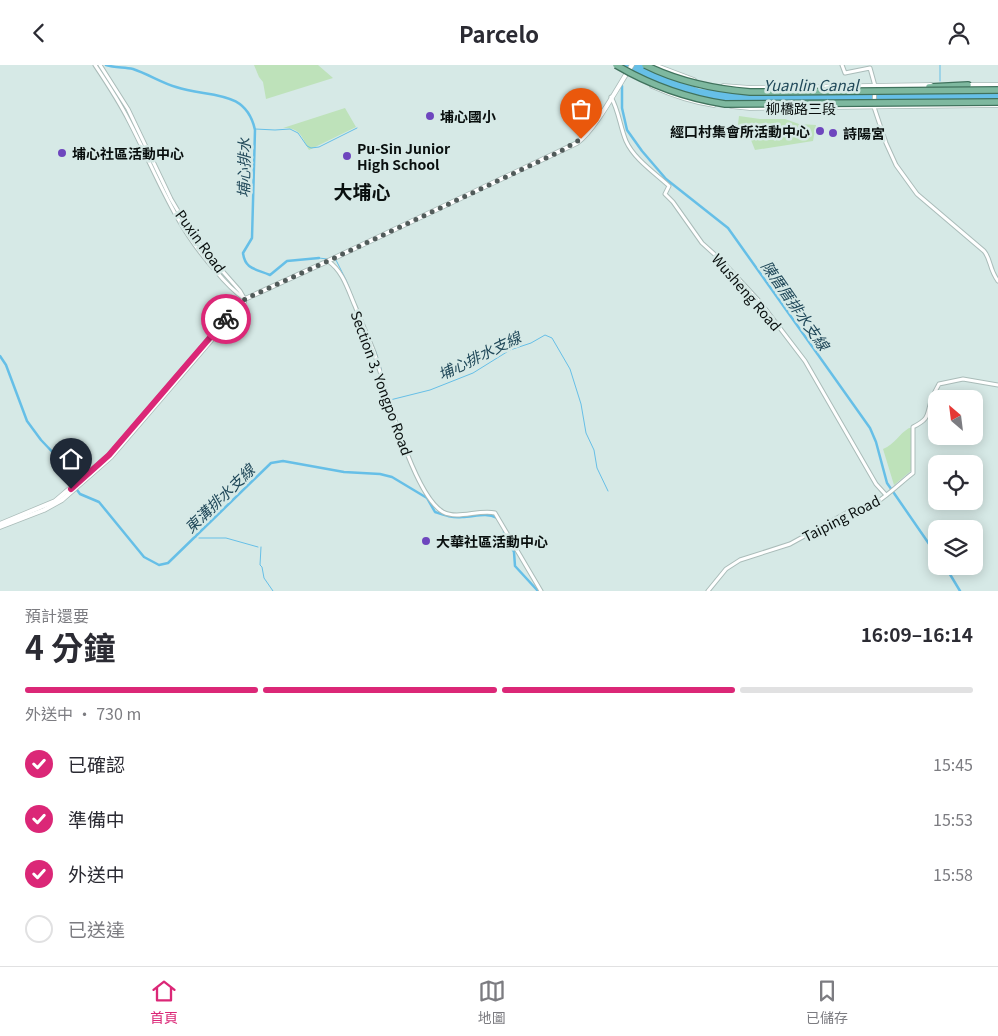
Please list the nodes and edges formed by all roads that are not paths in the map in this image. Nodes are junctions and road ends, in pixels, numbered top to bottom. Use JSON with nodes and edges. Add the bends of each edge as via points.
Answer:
{"nodes":[{"id":1,"x":95,"y":65,"type":"edge"},
{"id":2,"x":100,"y":65,"type":"edge"},
{"id":3,"x":613,"y":65,"type":"edge"},
{"id":4,"x":616,"y":65,"type":"edge"},
{"id":5,"x":632,"y":65,"type":"edge"},
{"id":6,"x":645,"y":65,"type":"edge"},
{"id":7,"x":654,"y":65,"type":"edge"},
{"id":8,"x":842,"y":65,"type":"edge"},
{"id":9,"x":627,"y":72,"type":"junction"},
{"id":10,"x":968,"y":85,"type":"junction"},
{"id":11,"x":998,"y":85,"type":"edge"},
{"id":12,"x":875,"y":86,"type":"junction"},
{"id":13,"x":998,"y":90,"type":"edge"},
{"id":14,"x":794,"y":91,"type":"junction"},
{"id":15,"x":611,"y":97,"type":"junction"},
{"id":16,"x":813,"y":104,"type":"junction"},
{"id":17,"x":998,"y":104,"type":"edge"},
{"id":18,"x":874,"y":105,"type":"junction"},
{"id":19,"x":976,"y":105,"type":"junction"},
{"id":20,"x":328,"y":261,"type":"junction"},
{"id":21,"x":998,"y":281,"type":"edge"},
{"id":22,"x":245,"y":299,"type":"junction"},
{"id":23,"x":998,"y":385,"type":"edge"},
{"id":24,"x":886,"y":495,"type":"junction"},
{"id":25,"x":0,"y":526,"type":"edge"},
{"id":26,"x":541,"y":591,"type":"edge"},
{"id":27,"x":708,"y":591,"type":"edge"}],
"edges":[{"from":1,"to":22,"type":"street","name":"Puxin Road","via":[[120,104],[185,232],[234,292]]},
{"from":2,"to":22,"type":"street","name":"Puxin Road","via":[[132,116],[184,221]]},
{"from":3,"to":9,"type":"main road","name":"柳橋路三段"},
{"from":4,"to":16,"type":"highway","bridge":true,"via":[[647,81],[696,99],[725,104]]},
{"from":5,"to":9,"type":"main road"},
{"from":6,"to":14,"type":"highway","bridge":true,"via":[[676,79],[714,89]]},
{"from":7,"to":12,"type":"main road","name":"柳橋路三段","via":[[715,86]]},
{"from":8,"to":12,"type":"street","via":[[845,73],[870,68]]},
{"from":9,"to":15,"type":"main road"},
{"from":9,"to":18,"type":"main road","name":"柳橋路三段","via":[[671,94],[711,104],[750,108]]},
{"from":10,"to":11,"type":"main road","name":"柳橋路三段"},
{"from":10,"to":12,"type":"main road","name":"柳橋路三段"},
{"from":10,"to":14,"type":"highway","bridge":true},
{"from":12,"to":18,"type":"street","bridge":true},
{"from":13,"to":14,"type":"highway","bridge":true},
{"from":15,"to":20,"type":"main road","via":[[588,133],[576,143]]},
{"from":15,"to":24,"type":"street","name":"Wusheng Road","via":[[630,149],[669,186],[664,194],[702,243],[760,302],[805,361]]},
{"from":16,"to":17,"type":"highway","bridge":true},
{"from":16,"to":19,"type":"highway","bridge":true},
{"from":17,"to":19,"type":"main road","name":"柳橋路三段"},
{"from":18,"to":19,"type":"main road","name":"柳橋路三段"},
{"from":18,"to":21,"type":"street","via":[[889,151],[912,187],[984,251]]},
{"from":20,"to":22,"type":"main road"},
{"from":20,"to":26,"type":"street","name":"Section 3, Yongpo Road","via":[[335,266],[346,285],[372,346],[389,404],[424,489],[436,507],[446,513],[495,513]]},
{"from":22,"to":25,"type":"main road","via":[[109,455],[61,498]]},
{"from":23,"to":24,"type":"street","name":"Taiping Road","via":[[963,379],[939,384],[926,420],[913,427],[913,473]]},
{"from":24,"to":27,"type":"street","name":"Taiping Road","via":[[790,545],[740,560],[726,569]]}]}
